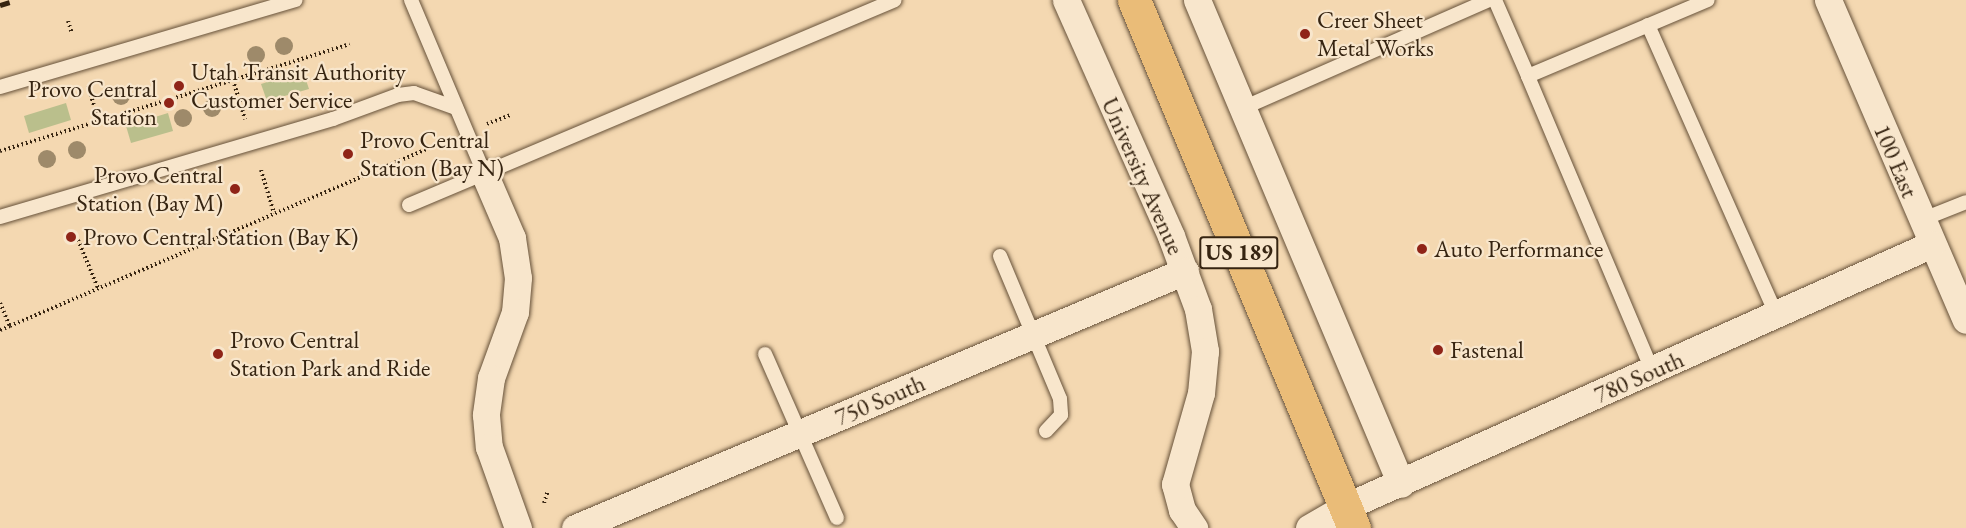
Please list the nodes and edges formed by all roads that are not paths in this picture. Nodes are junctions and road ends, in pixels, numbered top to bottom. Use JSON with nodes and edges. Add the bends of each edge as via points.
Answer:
{"nodes":[{"id":1,"x":295,"y":0,"type":"edge"},
{"id":2,"x":411,"y":0,"type":"edge"},
{"id":3,"x":895,"y":0,"type":"edge"},
{"id":4,"x":1066,"y":0,"type":"edge"},
{"id":5,"x":1134,"y":0,"type":"edge"},
{"id":6,"x":1197,"y":0,"type":"edge"},
{"id":7,"x":1489,"y":0,"type":"edge"},
{"id":8,"x":1495,"y":0,"type":"edge"},
{"id":9,"x":1708,"y":0,"type":"edge"},
{"id":10,"x":1828,"y":0,"type":"edge"},
{"id":11,"x":1648,"y":25,"type":"junction"},
{"id":12,"x":1528,"y":76,"type":"junction"},
{"id":13,"x":0,"y":87,"type":"edge"},
{"id":14,"x":456,"y":108,"type":"junction"},
{"id":15,"x":1243,"y":108,"type":"junction"},
{"id":16,"x":484,"y":173,"type":"junction"},
{"id":17,"x":1966,"y":202,"type":"edge"},
{"id":18,"x":409,"y":206,"type":"dead end"},
{"id":19,"x":0,"y":217,"type":"edge"},
{"id":20,"x":1927,"y":232,"type":"junction"},
{"id":21,"x":1000,"y":256,"type":"dead end"},
{"id":22,"x":1185,"y":271,"type":"junction"},
{"id":23,"x":1776,"y":314,"type":"junction"},
{"id":24,"x":1966,"y":320,"type":"edge"},
{"id":25,"x":1034,"y":335,"type":"junction"},
{"id":26,"x":765,"y":354,"type":"dead end"},
{"id":27,"x":1652,"y":370,"type":"junction"},
{"id":28,"x":1046,"y":431,"type":"dead end"},
{"id":29,"x":800,"y":434,"type":"junction"},
{"id":30,"x":1401,"y":484,"type":"junction"},
{"id":31,"x":1349,"y":517,"type":"edge"},
{"id":32,"x":837,"y":519,"type":"dead end"},
{"id":33,"x":518,"y":528,"type":"edge"},
{"id":34,"x":575,"y":528,"type":"edge"},
{"id":35,"x":1194,"y":528,"type":"edge"},
{"id":36,"x":1309,"y":528,"type":"edge"}],
"edges":[{"from":1,"to":13,"type":"lane"},
{"from":2,"to":14,"type":"lane"},
{"from":3,"to":16,"type":"lane"},
{"from":4,"to":22,"type":"street","name":"University Avenue"},
{"from":5,"to":31,"type":"highway","number":"US 189"},
{"from":6,"to":15,"type":"street"},
{"from":7,"to":15,"type":"lane"},
{"from":8,"to":12,"type":"lane"},
{"from":9,"to":11,"type":"lane"},
{"from":10,"to":20,"type":"street","name":"100 East"},
{"from":11,"to":12,"type":"lane"},
{"from":11,"to":23,"type":"lane"},
{"from":12,"to":27,"type":"lane"},
{"from":14,"to":16,"type":"lane"},
{"from":14,"to":19,"type":"lane","via":[[414,93],[398,95],[302,128]]},
{"from":15,"to":30,"type":"street"},
{"from":16,"to":18,"type":"lane"},
{"from":16,"to":33,"type":"street","via":[[512,238],[518,278],[515,312],[491,378],[486,415],[492,455]]},
{"from":17,"to":20,"type":"lane"},
{"from":20,"to":23,"type":"street","name":"780 South"},
{"from":20,"to":24,"type":"street","name":"100 East"},
{"from":21,"to":25,"type":"lane"},
{"from":22,"to":25,"type":"street","name":"750 South"},
{"from":22,"to":35,"type":"street","name":"University Avenue","via":[[1198,309],[1205,351],[1201,393],[1175,484],[1182,510]]},
{"from":23,"to":27,"type":"street","name":"780 South"},
{"from":25,"to":28,"type":"lane","via":[[1060,399],[1061,414]]},
{"from":25,"to":29,"type":"street","name":"750 South"},
{"from":26,"to":29,"type":"lane"},
{"from":27,"to":30,"type":"street","name":"780 South"},
{"from":29,"to":32,"type":"lane"},
{"from":29,"to":34,"type":"street","name":"750 South"},
{"from":30,"to":31,"type":"street","name":"780 South"},
{"from":31,"to":36,"type":"street"}]}
